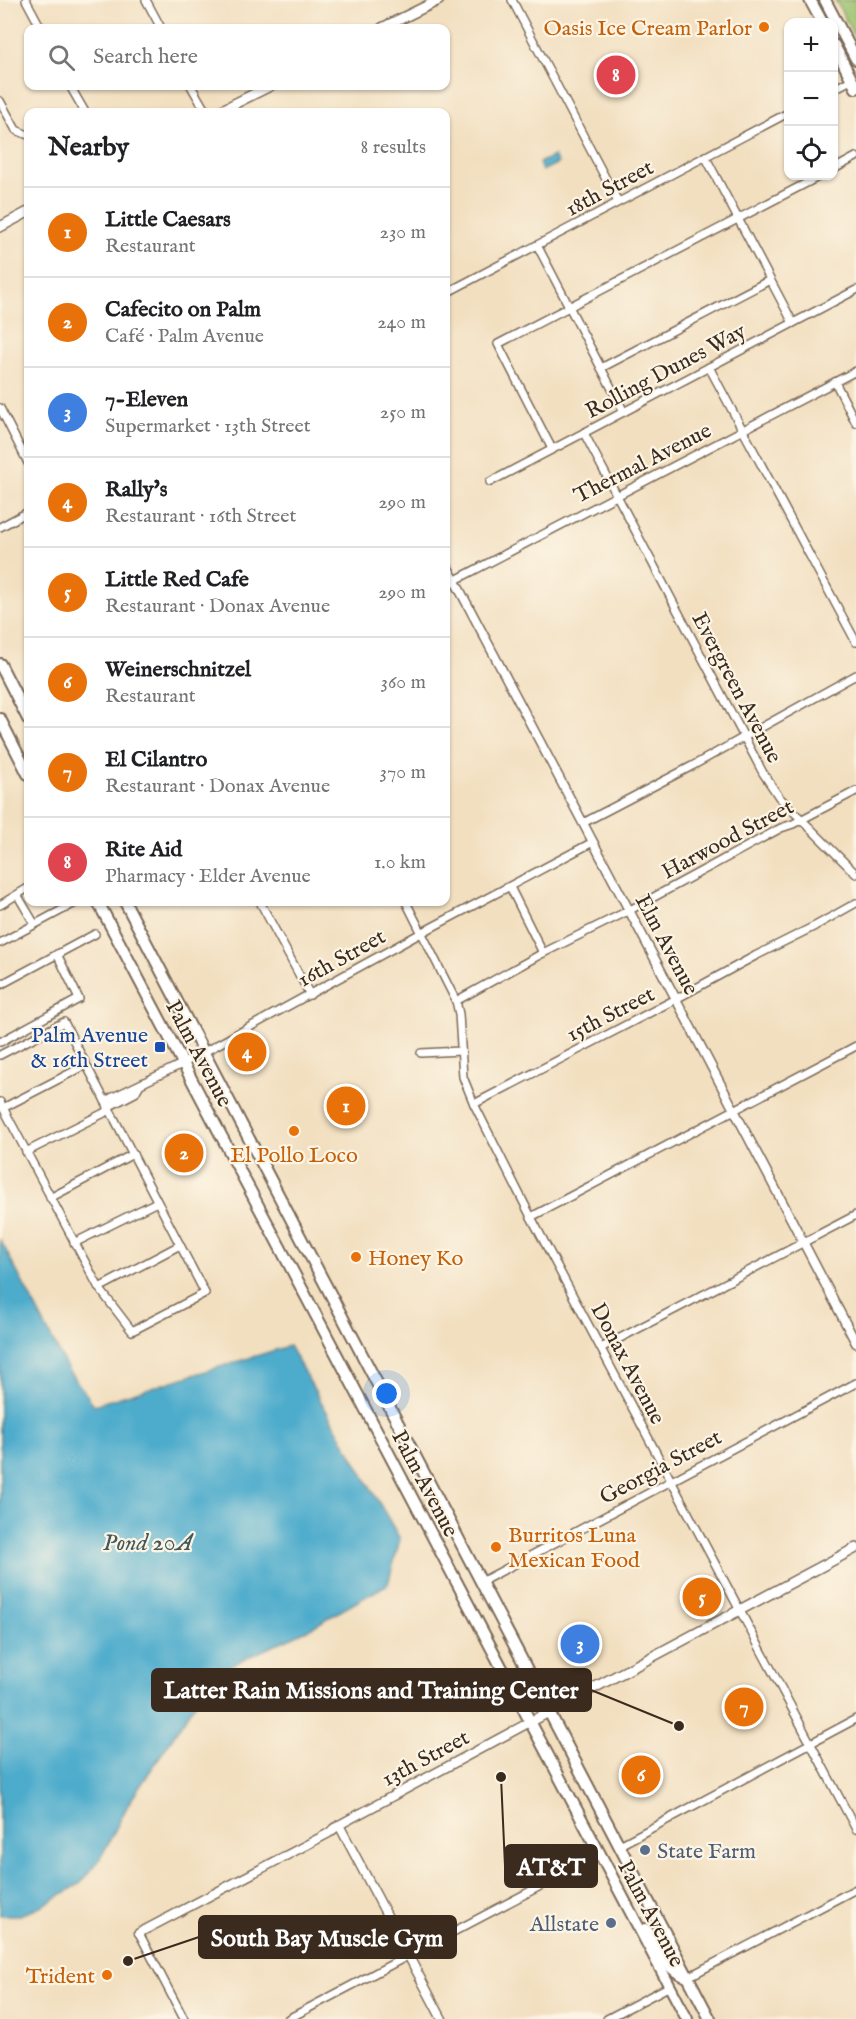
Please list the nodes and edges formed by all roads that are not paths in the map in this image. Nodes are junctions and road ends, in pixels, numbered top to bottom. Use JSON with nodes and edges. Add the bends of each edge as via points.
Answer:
{"nodes":[{"id":1,"x":26,"y":0,"type":"edge"},
{"id":2,"x":146,"y":0,"type":"edge"},
{"id":3,"x":439,"y":0,"type":"edge"},
{"id":4,"x":512,"y":0,"type":"edge"},
{"id":5,"x":810,"y":0,"type":"edge"},
{"id":6,"x":825,"y":0,"type":"edge"},
{"id":7,"x":820,"y":18,"type":"edge"},
{"id":8,"x":39,"y":24,"type":"edge"},
{"id":9,"x":159,"y":24,"type":"edge"},
{"id":10,"x":390,"y":24,"type":"edge"},
{"id":11,"x":838,"y":52,"type":"edge"},
{"id":12,"x":856,"y":59,"type":"edge"},
{"id":13,"x":855,"y":82,"type":"edge"},
{"id":14,"x":838,"y":88,"type":"edge"},
{"id":15,"x":72,"y":90,"type":"edge"},
{"id":16,"x":193,"y":90,"type":"edge"},
{"id":17,"x":262,"y":90,"type":"edge"},
{"id":18,"x":0,"y":101,"type":"edge"},
{"id":19,"x":83,"y":108,"type":"edge"},
{"id":20,"x":204,"y":108,"type":"edge"},
{"id":21,"x":226,"y":108,"type":"edge"},
{"id":22,"x":784,"y":116,"type":"edge"},
{"id":23,"x":24,"y":133,"type":"edge"},
{"id":24,"x":705,"y":156,"type":"junction"},
{"id":25,"x":856,"y":157,"type":"edge"},
{"id":26,"x":838,"y":167,"type":"edge"},
{"id":27,"x":812,"y":180,"type":"edge"},
{"id":28,"x":618,"y":202,"type":"junction"},
{"id":29,"x":24,"y":214,"type":"edge"},
{"id":30,"x":738,"y":219,"type":"junction"},
{"id":31,"x":0,"y":227,"type":"edge"},
{"id":32,"x":537,"y":245,"type":"junction"},
{"id":33,"x":770,"y":280,"type":"junction"},
{"id":34,"x":856,"y":290,"type":"edge"},
{"id":35,"x":450,"y":291,"type":"edge"},
{"id":36,"x":569,"y":307,"type":"junction"},
{"id":37,"x":793,"y":323,"type":"junction"},
{"id":38,"x":709,"y":367,"type":"junction"},
{"id":39,"x":601,"y":368,"type":"junction"},
{"id":40,"x":856,"y":371,"type":"edge"},
{"id":41,"x":835,"y":382,"type":"junction"},
{"id":42,"x":0,"y":408,"type":"edge"},
{"id":43,"x":624,"y":412,"type":"junction"},
{"id":44,"x":856,"y":423,"type":"edge"},
{"id":45,"x":743,"y":430,"type":"junction"},
{"id":46,"x":584,"y":433,"type":"junction"},
{"id":47,"x":552,"y":449,"type":"junction"},
{"id":48,"x":24,"y":455,"type":"edge"},
{"id":49,"x":490,"y":482,"type":"dead end"},
{"id":50,"x":616,"y":496,"type":"junction"},
{"id":51,"x":24,"y":514,"type":"edge"},
{"id":52,"x":0,"y":527,"type":"edge"},
{"id":53,"x":450,"y":572,"type":"edge"},
{"id":54,"x":454,"y":580,"type":"junction"},
{"id":55,"x":450,"y":582,"type":"edge"},
{"id":56,"x":856,"y":642,"type":"edge"},
{"id":57,"x":0,"y":664,"type":"edge"},
{"id":58,"x":856,"y":675,"type":"edge"},
{"id":59,"x":24,"y":711,"type":"edge"},
{"id":60,"x":0,"y":719,"type":"edge"},
{"id":61,"x":744,"y":737,"type":"junction"},
{"id":62,"x":24,"y":766,"type":"edge"},
{"id":63,"x":856,"y":792,"type":"edge"},
{"id":64,"x":802,"y":820,"type":"junction"},
{"id":65,"x":583,"y":823,"type":"junction"},
{"id":66,"x":593,"y":842,"type":"junction"},
{"id":67,"x":856,"y":874,"type":"edge"},
{"id":68,"x":510,"y":887,"type":"junction"},
{"id":69,"x":24,"y":891,"type":"edge"},
{"id":70,"x":18,"y":896,"type":"junction"},
{"id":71,"x":856,"y":903,"type":"edge"},
{"id":72,"x":0,"y":905,"type":"edge"},
{"id":73,"x":69,"y":906,"type":"edge"},
{"id":74,"x":100,"y":906,"type":"edge"},
{"id":75,"x":127,"y":906,"type":"edge"},
{"id":76,"x":263,"y":906,"type":"edge"},
{"id":77,"x":408,"y":906,"type":"edge"},
{"id":78,"x":630,"y":910,"type":"junction"},
{"id":79,"x":34,"y":923,"type":"junction"},
{"id":80,"x":423,"y":932,"type":"junction"},
{"id":81,"x":95,"y":934,"type":"dead end"},
{"id":82,"x":0,"y":943,"type":"edge"},
{"id":83,"x":543,"y":953,"type":"junction"},
{"id":84,"x":57,"y":954,"type":"junction"},
{"id":85,"x":0,"y":985,"type":"edge"},
{"id":86,"x":310,"y":995,"type":"junction"},
{"id":87,"x":676,"y":999,"type":"junction"},
{"id":88,"x":456,"y":1001,"type":"junction"},
{"id":89,"x":0,"y":1042,"type":"edge"},
{"id":90,"x":856,"y":1046,"type":"edge"},
{"id":91,"x":461,"y":1050,"type":"junction"},
{"id":92,"x":205,"y":1052,"type":"junction"},
{"id":93,"x":421,"y":1053,"type":"dead end"},
{"id":94,"x":0,"y":1054,"type":"edge"},
{"id":95,"x":184,"y":1063,"type":"junction"},
{"id":96,"x":86,"y":1065,"type":"junction"},
{"id":97,"x":474,"y":1104,"type":"junction"},
{"id":98,"x":2,"y":1105,"type":"edge"},
{"id":99,"x":108,"y":1106,"type":"junction"},
{"id":100,"x":734,"y":1111,"type":"junction"},
{"id":101,"x":26,"y":1152,"type":"junction"},
{"id":102,"x":133,"y":1154,"type":"junction"},
{"id":103,"x":50,"y":1198,"type":"junction"},
{"id":104,"x":158,"y":1202,"type":"junction"},
{"id":105,"x":856,"y":1215,"type":"edge"},
{"id":106,"x":531,"y":1216,"type":"junction"},
{"id":107,"x":74,"y":1243,"type":"junction"},
{"id":108,"x":803,"y":1243,"type":"junction"},
{"id":109,"x":180,"y":1245,"type":"junction"},
{"id":110,"x":99,"y":1288,"type":"junction"},
{"id":111,"x":856,"y":1343,"type":"edge"},
{"id":112,"x":601,"y":1347,"type":"junction"},
{"id":113,"x":856,"y":1383,"type":"edge"},
{"id":114,"x":671,"y":1480,"type":"junction"},
{"id":115,"x":856,"y":1548,"type":"edge"},
{"id":116,"x":482,"y":1582,"type":"junction"},
{"id":117,"x":740,"y":1609,"type":"junction"},
{"id":118,"x":549,"y":1712,"type":"junction"},
{"id":119,"x":856,"y":1719,"type":"edge"},
{"id":120,"x":530,"y":1722,"type":"junction"},
{"id":121,"x":810,"y":1743,"type":"junction"},
{"id":122,"x":339,"y":1825,"type":"junction"},
{"id":123,"x":856,"y":1829,"type":"edge"},
{"id":124,"x":618,"y":1846,"type":"junction"},
{"id":125,"x":599,"y":1855,"type":"junction"},
{"id":126,"x":856,"y":1889,"type":"edge"},
{"id":127,"x":634,"y":1919,"type":"junction"},
{"id":128,"x":139,"y":1934,"type":"joint"},
{"id":129,"x":408,"y":1955,"type":"junction"},
{"id":130,"x":688,"y":1977,"type":"junction"},
{"id":131,"x":670,"y":1986,"type":"junction"},
{"id":132,"x":184,"y":2019,"type":"edge"},
{"id":133,"x":288,"y":2019,"type":"edge"},
{"id":134,"x":442,"y":2019,"type":"edge"},
{"id":135,"x":607,"y":2019,"type":"edge"},
{"id":136,"x":687,"y":2019,"type":"edge"},
{"id":137,"x":710,"y":2019,"type":"edge"}],
"edges":[{"from":1,"to":8,"type":"street"},
{"from":2,"to":9,"type":"street"},
{"from":3,"to":10,"type":"main road"},
{"from":4,"to":28,"type":"street"},
{"from":5,"to":7,"type":"main road"},
{"from":6,"to":12,"type":"main road"},
{"from":11,"to":13,"type":"main road"},
{"from":13,"to":14,"type":"street"},
{"from":15,"to":19,"type":"street"},
{"from":16,"to":20,"type":"street"},
{"from":17,"to":21,"type":"main road"},
{"from":18,"to":23,"type":"street","via":[[16,130]]},
{"from":22,"to":24,"type":"street","name":"18th Street"},
{"from":24,"to":28,"type":"street","name":"18th Street"},
{"from":24,"to":30,"type":"street"},
{"from":25,"to":26,"type":"street"},
{"from":27,"to":30,"type":"street"},
{"from":28,"to":32,"type":"street","name":"18th Street"},
{"from":29,"to":31,"type":"main road"},
{"from":30,"to":33,"type":"street"},
{"from":30,"to":36,"type":"street"},
{"from":32,"to":35,"type":"street","name":"18th Street"},
{"from":32,"to":36,"type":"street"},
{"from":33,"to":37,"type":"street"},
{"from":33,"to":39,"type":"street"},
{"from":34,"to":37,"type":"street","name":"Rolling Dunes Way"},
{"from":36,"to":39,"type":"street"},
{"from":36,"to":47,"type":"street","via":[[498,344]]},
{"from":37,"to":38,"type":"street","name":"Rolling Dunes Way"},
{"from":38,"to":43,"type":"street","name":"Rolling Dunes Way"},
{"from":38,"to":45,"type":"street"},
{"from":39,"to":43,"type":"street"},
{"from":40,"to":41,"type":"street","name":"Thermal Avenue"},
{"from":41,"to":44,"type":"street"},
{"from":41,"to":45,"type":"street","name":"Thermal Avenue"},
{"from":42,"to":48,"type":"street"},
{"from":43,"to":46,"type":"street","name":"Rolling Dunes Way"},
{"from":45,"to":50,"type":"street","name":"Thermal Avenue"},
{"from":45,"to":56,"type":"street"},
{"from":46,"to":47,"type":"street","name":"Rolling Dunes Way"},
{"from":46,"to":50,"type":"street","name":"Evergreen Avenue"},
{"from":47,"to":49,"type":"street","name":"Rolling Dunes Way"},
{"from":50,"to":54,"type":"street","name":"Thermal Avenue"},
{"from":50,"to":61,"type":"street","name":"Evergreen Avenue"},
{"from":51,"to":52,"type":"street"},
{"from":53,"to":54,"type":"street","name":"Elm Avenue"},
{"from":54,"to":55,"type":"street","name":"Thermal Avenue"},
{"from":54,"to":65,"type":"street","name":"Elm Avenue"},
{"from":57,"to":59,"type":"main road"},
{"from":58,"to":61,"type":"street"},
{"from":60,"to":62,"type":"main road"},
{"from":61,"to":64,"type":"street","name":"Evergreen Avenue","via":[[779,797]]},
{"from":61,"to":65,"type":"street"},
{"from":63,"to":64,"type":"street","name":"Harwood Street"},
{"from":64,"to":67,"type":"street","name":"Evergreen Avenue"},
{"from":64,"to":78,"type":"street","name":"Harwood Street"},
{"from":65,"to":66,"type":"street","name":"Elm Avenue"},
{"from":66,"to":68,"type":"street","name":"16th Street"},
{"from":66,"to":78,"type":"street","name":"Elm Avenue"},
{"from":68,"to":80,"type":"street","name":"16th Street"},
{"from":68,"to":83,"type":"street"},
{"from":69,"to":70,"type":"street"},
{"from":70,"to":72,"type":"street"},
{"from":70,"to":79,"type":"street"},
{"from":71,"to":87,"type":"street","name":"15th Street"},
{"from":73,"to":79,"type":"street"},
{"from":74,"to":95,"type":"main road","name":"Palm Avenue"},
{"from":75,"to":92,"type":"main road","name":"Palm Avenue"},
{"from":76,"to":86,"type":"street"},
{"from":77,"to":80,"type":"street","name":"Donax Avenue"},
{"from":78,"to":83,"type":"street","name":"Harwood Street"},
{"from":78,"to":87,"type":"street","name":"Elm Avenue"},
{"from":79,"to":82,"type":"street"},
{"from":80,"to":86,"type":"street","name":"16th Street"},
{"from":80,"to":88,"type":"street","name":"Donax Avenue"},
{"from":81,"to":84,"type":"street"},
{"from":83,"to":88,"type":"street","name":"Harwood Street"},
{"from":84,"to":85,"type":"street"},
{"from":84,"to":89,"type":"street","via":[[79,999]]},
{"from":86,"to":92,"type":"street","name":"16th Street"},
{"from":87,"to":97,"type":"street","name":"15th Street"},
{"from":87,"to":100,"type":"street","name":"Elm Avenue"},
{"from":88,"to":91,"type":"street","name":"Donax Avenue"},
{"from":90,"to":100,"type":"street"},
{"from":91,"to":93,"type":"street"},
{"from":91,"to":97,"type":"street","name":"Donax Avenue","via":[[463,1077]]},
{"from":92,"to":95,"type":"street","name":"16th Street"},
{"from":92,"to":116,"type":"main road","name":"Palm Avenue"},
{"from":94,"to":96,"type":"street","via":[[64,1023]]},
{"from":95,"to":99,"type":"street","name":"16th Street","via":[[131,1088]]},
{"from":95,"to":120,"type":"main road","name":"Palm Avenue"},
{"from":96,"to":98,"type":"street"},
{"from":96,"to":99,"type":"street"},
{"from":97,"to":106,"type":"street","name":"Donax Avenue"},
{"from":98,"to":101,"type":"street"},
{"from":99,"to":101,"type":"street","name":"16th Street"},
{"from":99,"to":102,"type":"street"},
{"from":100,"to":106,"type":"street"},
{"from":100,"to":108,"type":"street","name":"Elm Avenue"},
{"from":101,"to":103,"type":"street"},
{"from":102,"to":103,"type":"street"},
{"from":102,"to":104,"type":"street"},
{"from":103,"to":107,"type":"street"},
{"from":104,"to":107,"type":"street"},
{"from":104,"to":109,"type":"street"},
{"from":105,"to":108,"type":"street"},
{"from":106,"to":112,"type":"street","name":"Donax Avenue"},
{"from":107,"to":110,"type":"street"},
{"from":108,"to":111,"type":"street","name":"Elm Avenue"},
{"from":108,"to":112,"type":"street"},
{"from":109,"to":110,"type":"street"},
{"from":109,"to":110,"type":"street","via":[[205,1293],[132,1331]]},
{"from":112,"to":114,"type":"street","name":"Donax Avenue"},
{"from":113,"to":114,"type":"street","name":"Georgia Street"},
{"from":114,"to":116,"type":"street","name":"Georgia Street"},
{"from":114,"to":117,"type":"street","name":"Donax Avenue"},
{"from":115,"to":117,"type":"main road","name":"13th Street"},
{"from":116,"to":118,"type":"main road","name":"Palm Avenue"},
{"from":117,"to":118,"type":"main road","name":"13th Street"},
{"from":117,"to":121,"type":"street","name":"Donax Avenue"},
{"from":118,"to":120,"type":"main road","name":"13th Street"},
{"from":118,"to":124,"type":"main road","name":"Palm Avenue"},
{"from":119,"to":121,"type":"street"},
{"from":120,"to":122,"type":"street","name":"13th Street"},
{"from":120,"to":125,"type":"main road","name":"Palm Avenue"},
{"from":121,"to":123,"type":"street","name":"Donax Avenue"},
{"from":121,"to":124,"type":"street"},
{"from":122,"to":128,"type":"street","name":"13th Street"},
{"from":122,"to":129,"type":"street"},
{"from":124,"to":130,"type":"main road","name":"Palm Avenue"},
{"from":125,"to":127,"type":"main road","name":"Palm Avenue"},
{"from":125,"to":129,"type":"street"},
{"from":126,"to":130,"type":"street"},
{"from":127,"to":130,"type":"main road","via":[[645,1927],[668,1966]]},
{"from":127,"to":131,"type":"main road","name":"Palm Avenue"},
{"from":128,"to":132,"type":"street"},
{"from":129,"to":133,"type":"street"},
{"from":129,"to":134,"type":"street"},
{"from":130,"to":137,"type":"main road","name":"Palm Avenue"},
{"from":131,"to":135,"type":"street"},
{"from":131,"to":136,"type":"main road","name":"Palm Avenue"}]}
